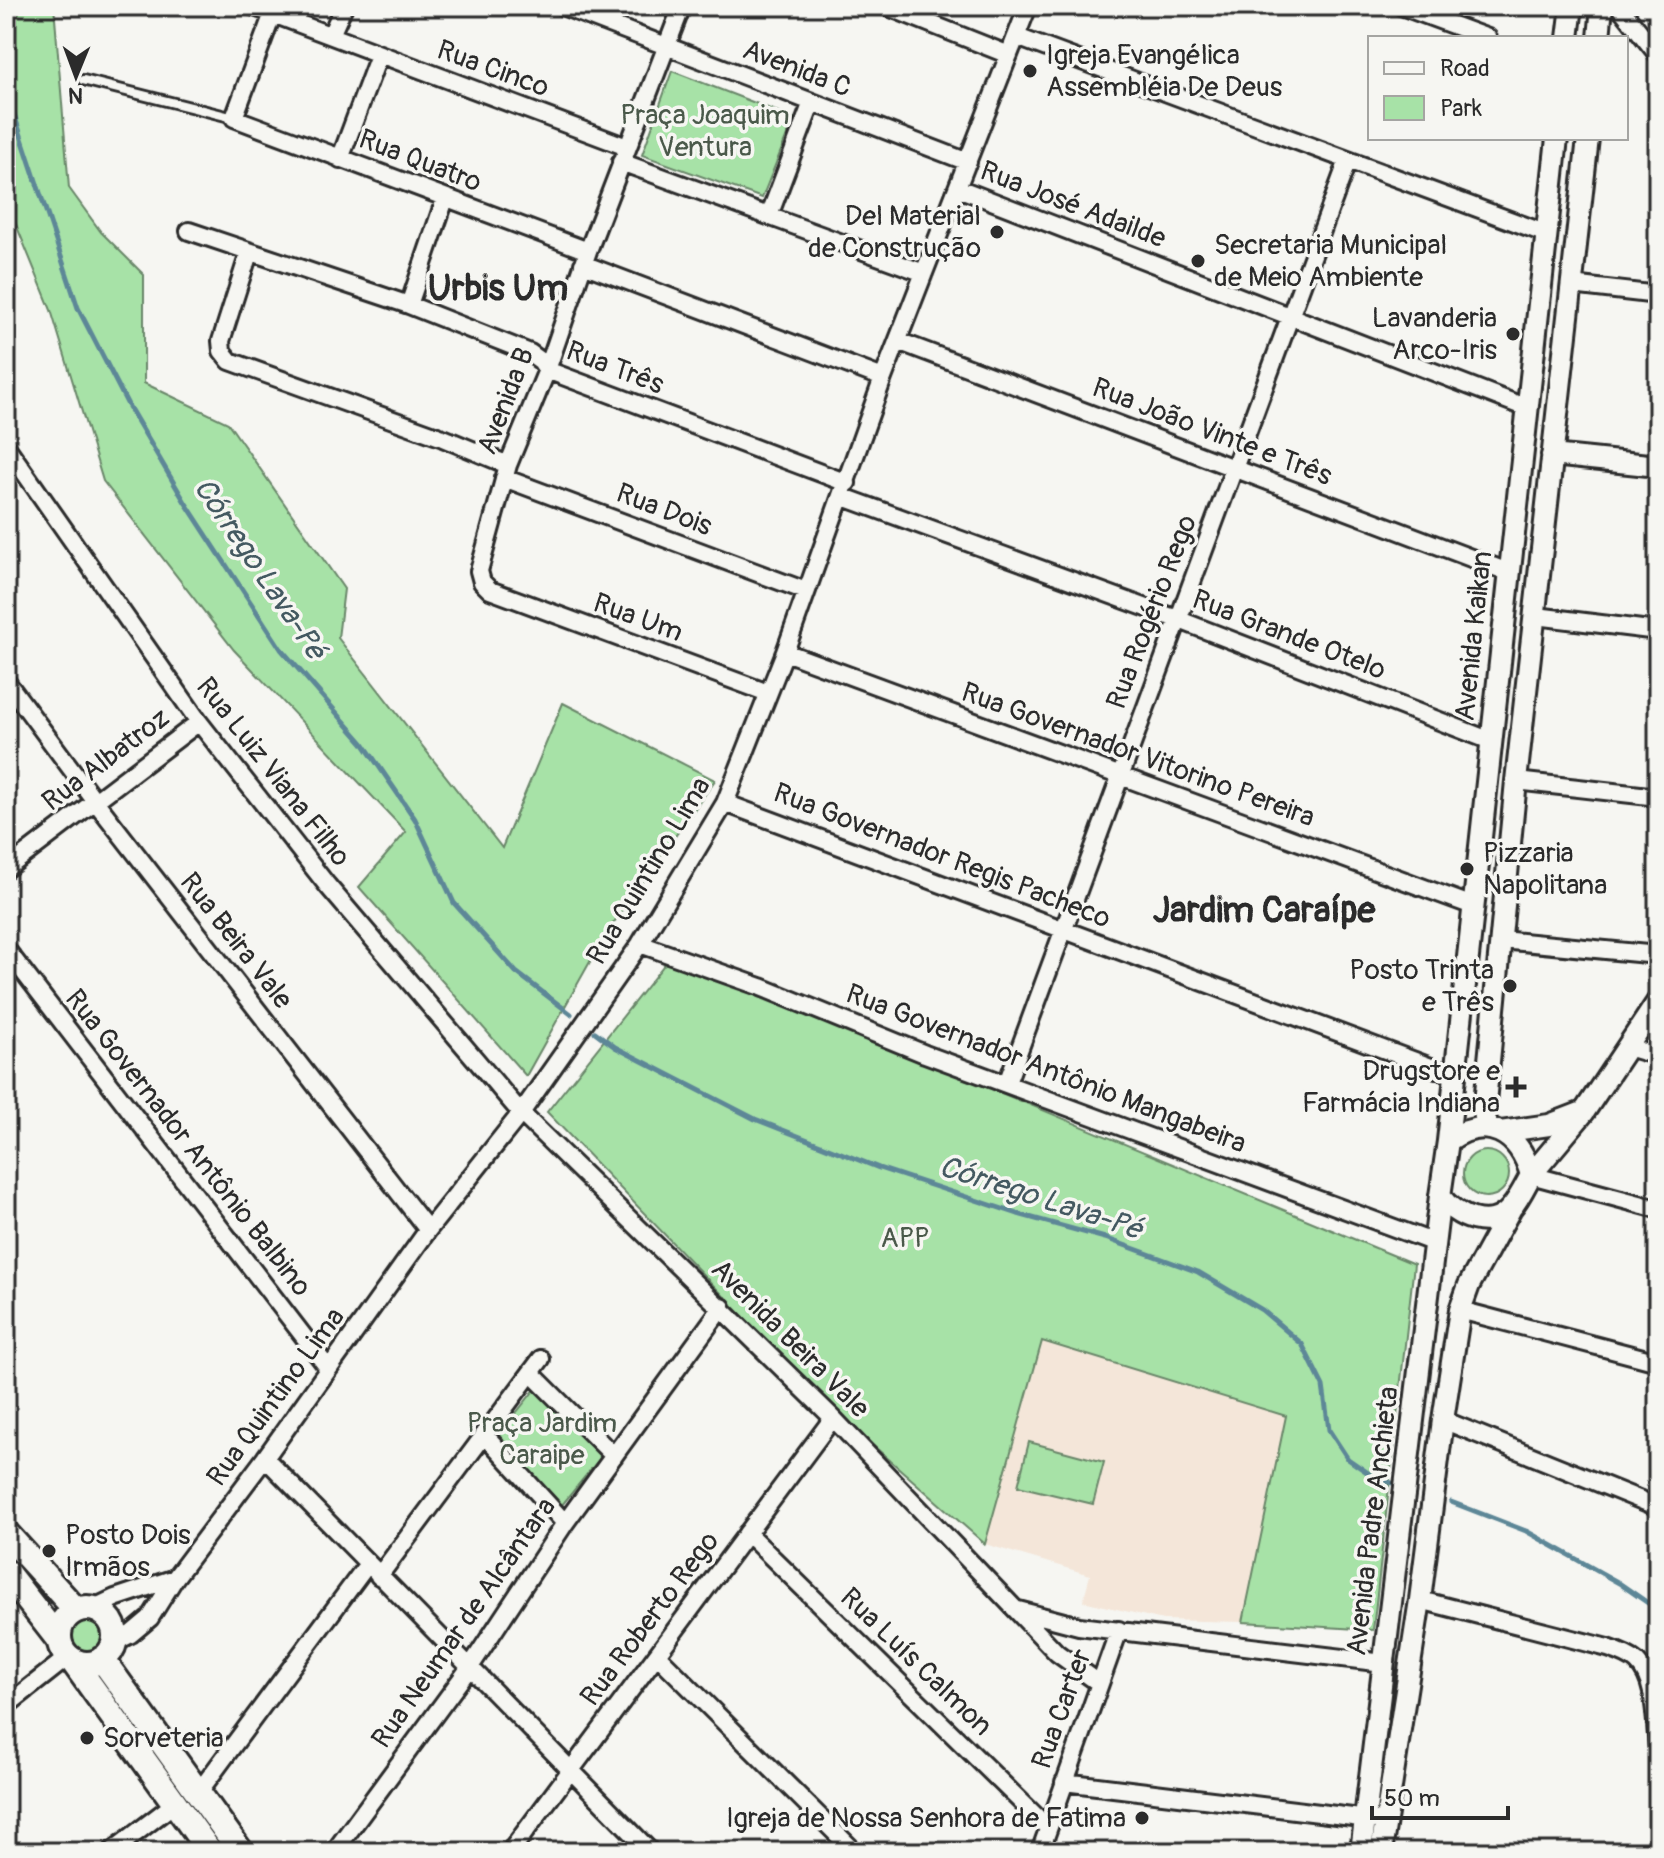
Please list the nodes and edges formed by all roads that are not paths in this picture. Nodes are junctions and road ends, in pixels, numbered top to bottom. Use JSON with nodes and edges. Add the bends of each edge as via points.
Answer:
{"nodes":[{"id":1,"x":252,"y":6,"type":"edge"},
{"id":2,"x":344,"y":6,"type":"edge"},
{"id":3,"x":562,"y":6,"type":"edge"},
{"id":4,"x":682,"y":6,"type":"edge"},
{"id":5,"x":886,"y":6,"type":"edge"},
{"id":6,"x":1028,"y":6,"type":"edge"},
{"id":7,"x":1401,"y":6,"type":"edge"},
{"id":8,"x":1572,"y":6,"type":"edge"},
{"id":9,"x":1602,"y":6,"type":"edge"},
{"id":10,"x":1619,"y":6,"type":"edge"},
{"id":11,"x":273,"y":13,"type":"junction"},
{"id":12,"x":331,"y":35,"type":"junction"},
{"id":13,"x":1483,"y":36,"type":"edge"},
{"id":14,"x":1568,"y":36,"type":"edge"},
{"id":15,"x":1599,"y":36,"type":"edge"},
{"id":16,"x":1017,"y":37,"type":"junction"},
{"id":17,"x":666,"y":48,"type":"junction"},
{"id":18,"x":379,"y":55,"type":"junction"},
{"id":19,"x":1009,"y":55,"type":"junction"},
{"id":20,"x":1658,"y":55,"type":"edge"},
{"id":21,"x":83,"y":80,"type":"dead end"},
{"id":22,"x":812,"y":102,"type":"junction"},
{"id":23,"x":234,"y":118,"type":"junction"},
{"id":24,"x":1557,"y":140,"type":"edge"},
{"id":25,"x":1588,"y":140,"type":"edge"},
{"id":26,"x":624,"y":154,"type":"junction"},
{"id":27,"x":340,"y":159,"type":"junction"},
{"id":28,"x":1348,"y":160,"type":"junction"},
{"id":29,"x":968,"y":162,"type":"junction"},
{"id":30,"x":958,"y":188,"type":"junction"},
{"id":31,"x":445,"y":199,"type":"junction"},
{"id":32,"x":769,"y":216,"type":"junction"},
{"id":33,"x":189,"y":231,"type":"dead end"},
{"id":34,"x":1547,"y":234,"type":"junction"},
{"id":35,"x":249,"y":253,"type":"junction"},
{"id":36,"x":586,"y":258,"type":"junction"},
{"id":37,"x":924,"y":273,"type":"junction"},
{"id":38,"x":1572,"y":285,"type":"junction"},
{"id":39,"x":1658,"y":295,"type":"edge"},
{"id":40,"x":409,"y":305,"type":"junction"},
{"id":41,"x":1292,"y":319,"type":"junction"},
{"id":42,"x":898,"y":341,"type":"junction"},
{"id":43,"x":547,"y":370,"type":"junction"},
{"id":44,"x":883,"y":378,"type":"junction"},
{"id":45,"x":1527,"y":408,"type":"junction"},
{"id":46,"x":7,"y":449,"type":"edge"},
{"id":47,"x":1522,"y":452,"type":"junction"},
{"id":48,"x":1552,"y":455,"type":"junction"},
{"id":49,"x":1658,"y":466,"type":"edge"},
{"id":50,"x":1234,"y":469,"type":"junction"},
{"id":51,"x":506,"y":472,"type":"junction"},
{"id":52,"x":844,"y":490,"type":"junction"},
{"id":53,"x":1508,"y":572,"type":"junction"},
{"id":54,"x":490,"y":590,"type":"joint"},
{"id":55,"x":806,"y":591,"type":"junction"},
{"id":56,"x":1536,"y":616,"type":"junction"},
{"id":57,"x":1177,"y":619,"type":"junction"},
{"id":58,"x":1658,"y":631,"type":"edge"},
{"id":59,"x":785,"y":652,"type":"junction"},
{"id":60,"x":6,"y":681,"type":"edge"},
{"id":61,"x":768,"y":693,"type":"junction"},
{"id":62,"x":199,"y":722,"type":"junction"},
{"id":63,"x":1491,"y":741,"type":"junction"},
{"id":64,"x":1119,"y":775,"type":"junction"},
{"id":65,"x":1516,"y":781,"type":"junction"},
{"id":66,"x":1658,"y":797,"type":"edge"},
{"id":67,"x":95,"y":801,"type":"junction"},
{"id":68,"x":725,"y":803,"type":"junction"},
{"id":69,"x":6,"y":869,"type":"edge"},
{"id":70,"x":1473,"y":906,"type":"junction"},
{"id":71,"x":1063,"y":929,"type":"junction"},
{"id":72,"x":1501,"y":940,"type":"junction"},
{"id":73,"x":640,"y":944,"type":"junction"},
{"id":74,"x":6,"y":949,"type":"edge"},
{"id":75,"x":1658,"y":955,"type":"edge"},
{"id":76,"x":1658,"y":1001,"type":"edge"},
{"id":77,"x":1627,"y":1047,"type":"junction"},
{"id":78,"x":1658,"y":1056,"type":"edge"},
{"id":79,"x":1455,"y":1076,"type":"junction"},
{"id":80,"x":1007,"y":1083,"type":"junction"},
{"id":81,"x":1584,"y":1112,"type":"junction"},
{"id":82,"x":521,"y":1113,"type":"junction"},
{"id":83,"x":1494,"y":1130,"type":"junction"},
{"id":84,"x":1448,"y":1141,"type":"junction"},
{"id":85,"x":1531,"y":1175,"type":"junction"},
{"id":86,"x":1440,"y":1196,"type":"junction"},
{"id":87,"x":1658,"y":1209,"type":"edge"},
{"id":88,"x":1510,"y":1210,"type":"junction"},
{"id":89,"x":428,"y":1230,"type":"junction"},
{"id":90,"x":1435,"y":1243,"type":"junction"},
{"id":91,"x":722,"y":1307,"type":"junction"},
{"id":92,"x":1460,"y":1310,"type":"junction"},
{"id":93,"x":541,"y":1359,"type":"dead end"},
{"id":94,"x":1658,"y":1362,"type":"edge"},
{"id":95,"x":328,"y":1368,"type":"junction"},
{"id":96,"x":531,"y":1373,"type":"junction"},
{"id":97,"x":833,"y":1418,"type":"junction"},
{"id":98,"x":1443,"y":1420,"type":"junction"},
{"id":99,"x":484,"y":1434,"type":"junction"},
{"id":100,"x":614,"y":1456,"type":"junction"},
{"id":101,"x":265,"y":1458,"type":"junction"},
{"id":102,"x":1658,"y":1507,"type":"edge"},
{"id":103,"x":565,"y":1523,"type":"junction"},
{"id":104,"x":6,"y":1533,"type":"edge"},
{"id":105,"x":747,"y":1533,"type":"junction"},
{"id":106,"x":373,"y":1571,"type":"junction"},
{"id":107,"x":6,"y":1572,"type":"edge"},
{"id":108,"x":175,"y":1578,"type":"junction"},
{"id":109,"x":1420,"y":1600,"type":"junction"},
{"id":110,"x":85,"y":1609,"type":"junction"},
{"id":111,"x":1016,"y":1609,"type":"junction"},
{"id":112,"x":1119,"y":1630,"type":"junction"},
{"id":113,"x":109,"y":1650,"type":"junction"},
{"id":114,"x":66,"y":1652,"type":"junction"},
{"id":115,"x":657,"y":1655,"type":"junction"},
{"id":116,"x":1384,"y":1663,"type":"junction"},
{"id":117,"x":470,"y":1667,"type":"junction"},
{"id":118,"x":1099,"y":1683,"type":"junction"},
{"id":119,"x":6,"y":1706,"type":"edge"},
{"id":120,"x":1658,"y":1748,"type":"edge"},
{"id":121,"x":570,"y":1769,"type":"junction"},
{"id":122,"x":1064,"y":1782,"type":"junction"},
{"id":123,"x":198,"y":1793,"type":"junction"},
{"id":124,"x":174,"y":1804,"type":"junction"},
{"id":125,"x":1364,"y":1818,"type":"junction"},
{"id":126,"x":1386,"y":1821,"type":"junction"},
{"id":127,"x":1048,"y":1828,"type":"junction"},
{"id":128,"x":111,"y":1852,"type":"edge"},
{"id":129,"x":210,"y":1852,"type":"edge"},
{"id":130,"x":241,"y":1852,"type":"edge"},
{"id":131,"x":334,"y":1852,"type":"edge"},
{"id":132,"x":510,"y":1852,"type":"edge"},
{"id":133,"x":651,"y":1852,"type":"edge"},
{"id":134,"x":855,"y":1852,"type":"edge"},
{"id":135,"x":1040,"y":1852,"type":"edge"},
{"id":136,"x":1361,"y":1852,"type":"edge"},
{"id":137,"x":1381,"y":1852,"type":"edge"}],
"edges":[{"from":1,"to":11,"type":"street","name":"Rua Cinco"},
{"from":2,"to":12,"type":"street"},
{"from":3,"to":17,"type":"street","name":"Avenida C"},
{"from":4,"to":17,"type":"street","name":"Avenida B"},
{"from":5,"to":19,"type":"street"},
{"from":6,"to":16,"type":"street","name":"Rua Quintino Lima"},
{"from":7,"to":13,"type":"street"},
{"from":8,"to":14,"type":"street"},
{"from":9,"to":15,"type":"street"},
{"from":10,"to":20,"type":"street"},
{"from":11,"to":12,"type":"street","name":"Rua Cinco"},
{"from":11,"to":23,"type":"street"},
{"from":12,"to":18,"type":"street","name":"Rua Cinco"},
{"from":16,"to":19,"type":"street","name":"Rua Quintino Lima"},
{"from":16,"to":28,"type":"street"},
{"from":17,"to":22,"type":"street","name":"Avenida C"},
{"from":17,"to":26,"type":"street","name":"Avenida B"},
{"from":18,"to":26,"type":"street","name":"Rua Cinco"},
{"from":18,"to":27,"type":"street"},
{"from":19,"to":29,"type":"street","name":"Rua Quintino Lima"},
{"from":21,"to":23,"type":"lane"},
{"from":22,"to":29,"type":"street","name":"Avenida C"},
{"from":22,"to":32,"type":"street"},
{"from":23,"to":27,"type":"street","name":"Rua Quatro"},
{"from":24,"to":34,"type":"street","name":"Avenida Kaikan"},
{"from":25,"to":38,"type":"street","name":"Avenida Kaikan"},
{"from":26,"to":32,"type":"street","name":"Rua Cinco"},
{"from":26,"to":36,"type":"street","name":"Avenida B"},
{"from":27,"to":31,"type":"street","name":"Rua Quatro"},
{"from":28,"to":34,"type":"street"},
{"from":28,"to":41,"type":"street","name":"Rua Rogério Rego"},
{"from":29,"to":30,"type":"street","name":"Rua Quintino Lima"},
{"from":30,"to":37,"type":"street","name":"Rua Quintino Lima"},
{"from":30,"to":41,"type":"street","name":"Rua José Adailde"},
{"from":31,"to":36,"type":"street","name":"Rua Quatro"},
{"from":31,"to":40,"type":"street"},
{"from":32,"to":37,"type":"street","name":"Rua Cinco"},
{"from":33,"to":35,"type":"street","name":"Rua Três"},
{"from":34,"to":45,"type":"street","name":"Avenida Kaikan"},
{"from":35,"to":40,"type":"street","name":"Rua Três"},
{"from":35,"to":51,"type":"street","name":"Rua Dois","via":[[221,341],[230,361],[443,438]]},
{"from":36,"to":43,"type":"street","name":"Avenida B"},
{"from":36,"to":44,"type":"street","name":"Rua Quatro"},
{"from":37,"to":42,"type":"street","name":"Rua Quintino Lima"},
{"from":38,"to":39,"type":"street"},
{"from":38,"to":48,"type":"street","name":"Avenida Kaikan"},
{"from":40,"to":43,"type":"street","name":"Rua Três","via":[[530,353]]},
{"from":41,"to":45,"type":"street","name":"Rua José Adailde"},
{"from":41,"to":50,"type":"street","name":"Rua Rogério Rego"},
{"from":42,"to":44,"type":"street","name":"Rua Quintino Lima"},
{"from":42,"to":50,"type":"street","name":"Rua João Vinte e Três"},
{"from":43,"to":51,"type":"street","name":"Avenida B"},
{"from":43,"to":52,"type":"street","name":"Rua Três"},
{"from":44,"to":52,"type":"street","name":"Rua Quintino Lima"},
{"from":45,"to":47,"type":"street","name":"Avenida Kaikan"},
{"from":46,"to":62,"type":"street","name":"Rua Luiz Viana Filho"},
{"from":47,"to":48,"type":"street"},
{"from":47,"to":53,"type":"street","name":"Avenida Kaikan"},
{"from":48,"to":49,"type":"street"},
{"from":48,"to":56,"type":"street","name":"Avenida Kaikan"},
{"from":50,"to":53,"type":"street","name":"Rua João Vinte e Três"},
{"from":50,"to":57,"type":"street","name":"Rua Rogério Rego"},
{"from":51,"to":54,"type":"street","name":"Avenida B","via":[[479,571]]},
{"from":51,"to":55,"type":"street","name":"Rua Dois"},
{"from":52,"to":55,"type":"street","name":"Rua Quintino Lima"},
{"from":52,"to":57,"type":"street","name":"Rua Grande Otelo"},
{"from":53,"to":63,"type":"street","name":"Avenida Kaikan"},
{"from":54,"to":61,"type":"street","name":"Rua Um"},
{"from":55,"to":59,"type":"street","name":"Rua Quintino Lima"},
{"from":56,"to":58,"type":"street"},
{"from":56,"to":65,"type":"street","name":"Avenida Kaikan"},
{"from":57,"to":63,"type":"street","name":"Rua Grande Otelo"},
{"from":57,"to":64,"type":"street","name":"Rua Rogério Rego"},
{"from":59,"to":61,"type":"street","name":"Rua Quintino Lima"},
{"from":59,"to":64,"type":"street","name":"Rua Governador Vitorino Pereira"},
{"from":60,"to":67,"type":"street","name":"Rua Beira Vale"},
{"from":61,"to":68,"type":"street","name":"Rua Quintino Lima"},
{"from":62,"to":67,"type":"street","name":"Rua Albatroz"},
{"from":62,"to":82,"type":"street","name":"Rua Luiz Viana Filho","via":[[327,885]]},
{"from":63,"to":70,"type":"street","name":"Avenida Kaikan"},
{"from":64,"to":70,"type":"street","name":"Rua Governador Vitorino Pereira"},
{"from":64,"to":71,"type":"street","name":"Rua Rogério Rego"},
{"from":65,"to":66,"type":"street"},
{"from":65,"to":72,"type":"street","name":"Avenida Kaikan"},
{"from":67,"to":69,"type":"street","name":"Rua Albatroz"},
{"from":67,"to":89,"type":"street","name":"Rua Beira Vale"},
{"from":68,"to":71,"type":"street","name":"Rua Governador Regis Pacheco"},
{"from":68,"to":73,"type":"street","name":"Rua Quintino Lima"},
{"from":70,"to":79,"type":"street","name":"Avenida Kaikan"},
{"from":71,"to":79,"type":"street","name":"Rua Governador Regis Pacheco"},
{"from":71,"to":80,"type":"street","name":"Rua Rogério Rego"},
{"from":72,"to":75,"type":"street"},
{"from":72,"to":83,"type":"street","name":"Avenida Kaikan","via":[[1484,1113]]},
{"from":73,"to":80,"type":"street","name":"Rua Governador Antônio Mangabeira"},
{"from":73,"to":82,"type":"street","name":"Rua Quintino Lima"},
{"from":74,"to":95,"type":"street","name":"Rua Governador Antônio Balbino"},
{"from":76,"to":77,"type":"street","name":"Avenida Padre Anchieta"},
{"from":77,"to":78,"type":"street"},
{"from":77,"to":81,"type":"street","name":"Avenida Padre Anchieta"},
{"from":79,"to":84,"type":"street","name":"Avenida Kaikan"},
{"from":80,"to":90,"type":"street","name":"Rua Governador Antônio Mangabeira"},
{"from":81,"to":83,"type":"street","via":[[1549,1125]]},
{"from":81,"to":85,"type":"street","name":"Avenida Padre Anchieta"},
{"from":82,"to":89,"type":"street","name":"Rua Quintino Lima"},
{"from":82,"to":91,"type":"street","name":"Avenida Beira Vale"},
{"from":83,"to":84,"type":"street","via":[[1469,1129]]},
{"from":83,"to":85,"type":"street","via":[[1519,1147]]},
{"from":84,"to":86,"type":"street","name":"Avenida Padre Anchieta"},
{"from":85,"to":87,"type":"street"},
{"from":85,"to":88,"type":"street","name":"Avenida Padre Anchieta"},
{"from":86,"to":88,"type":"street","via":[[1469,1219],[1485,1220]]},
{"from":86,"to":90,"type":"street","name":"Avenida Padre Anchieta"},
{"from":88,"to":92,"type":"street","name":"Avenida Padre Anchieta"},
{"from":89,"to":95,"type":"street","name":"Rua Quintino Lima"},
{"from":90,"to":116,"type":"street","name":"Avenida Padre Anchieta"},
{"from":91,"to":97,"type":"street","name":"Avenida Beira Vale"},
{"from":91,"to":100,"type":"street","name":"Rua Neumar de Alcântara"},
{"from":92,"to":94,"type":"street"},
{"from":92,"to":98,"type":"street","name":"Avenida Padre Anchieta"},
{"from":93,"to":96,"type":"street"},
{"from":95,"to":101,"type":"street","name":"Rua Quintino Lima"},
{"from":96,"to":99,"type":"street"},
{"from":96,"to":100,"type":"street"},
{"from":97,"to":105,"type":"street","name":"Rua Roberto Rego"},
{"from":97,"to":111,"type":"street","name":"Avenida Beira Vale"},
{"from":98,"to":102,"type":"street"},
{"from":98,"to":109,"type":"street","name":"Avenida Padre Anchieta"},
{"from":99,"to":103,"type":"street"},
{"from":99,"to":106,"type":"street"},
{"from":100,"to":103,"type":"street","name":"Rua Neumar de Alcântara"},
{"from":101,"to":106,"type":"street"},
{"from":101,"to":108,"type":"street","name":"Rua Quintino Lima"},
{"from":103,"to":117,"type":"street","name":"Rua Neumar de Alcântara"},
{"from":104,"to":110,"type":"main road"},
{"from":105,"to":115,"type":"street","name":"Rua Roberto Rego"},
{"from":105,"to":127,"type":"street","name":"Rua Luís Calmon"},
{"from":106,"to":117,"type":"street"},
{"from":106,"to":123,"type":"street"},
{"from":107,"to":114,"type":"main road"},
{"from":108,"to":110,"type":"street"},
{"from":108,"to":113,"type":"street","name":"Rua Quintino Lima","via":[[150,1618]]},
{"from":109,"to":120,"type":"street","via":[[1608,1648],[1637,1662],[1651,1694]]},
{"from":109,"to":126,"type":"street","name":"Avenida Padre Anchieta"},
{"from":110,"to":113,"type":"main road","via":[[104,1613],[111,1621]]},
{"from":110,"to":114,"type":"main road","via":[[66,1617],[60,1627]]},
{"from":111,"to":112,"type":"street","name":"Avenida Beira Vale","via":[[1064,1624]]},
{"from":111,"to":118,"type":"street","name":"Avenida Beira Vale","via":[[1057,1653]]},
{"from":112,"to":116,"type":"street","name":"Avenida Beira Vale"},
{"from":112,"to":118,"type":"street","name":"Rua Carter"},
{"from":113,"to":114,"type":"main road","via":[[90,1664]]},
{"from":113,"to":123,"type":"main road"},
{"from":114,"to":119,"type":"street"},
{"from":114,"to":124,"type":"main road"},
{"from":115,"to":121,"type":"street","name":"Rua Roberto Rego"},
{"from":115,"to":134,"type":"street"},
{"from":116,"to":125,"type":"street","name":"Avenida Padre Anchieta"},
{"from":117,"to":121,"type":"street"},
{"from":117,"to":131,"type":"street","name":"Rua Neumar de Alcântara"},
{"from":118,"to":122,"type":"street","name":"Rua Carter"},
{"from":121,"to":132,"type":"street","name":"Rua Roberto Rego"},
{"from":121,"to":133,"type":"street"},
{"from":122,"to":125,"type":"street"},
{"from":122,"to":127,"type":"street","name":"Rua Carter"},
{"from":123,"to":130,"type":"main road"},
{"from":124,"to":128,"type":"street"},
{"from":124,"to":129,"type":"main road"},
{"from":125,"to":126,"type":"street"},
{"from":125,"to":136,"type":"street","name":"Avenida Padre Anchieta"},
{"from":126,"to":137,"type":"street","name":"Avenida Padre Anchieta"},
{"from":127,"to":135,"type":"street","name":"Rua Carter"}]}
